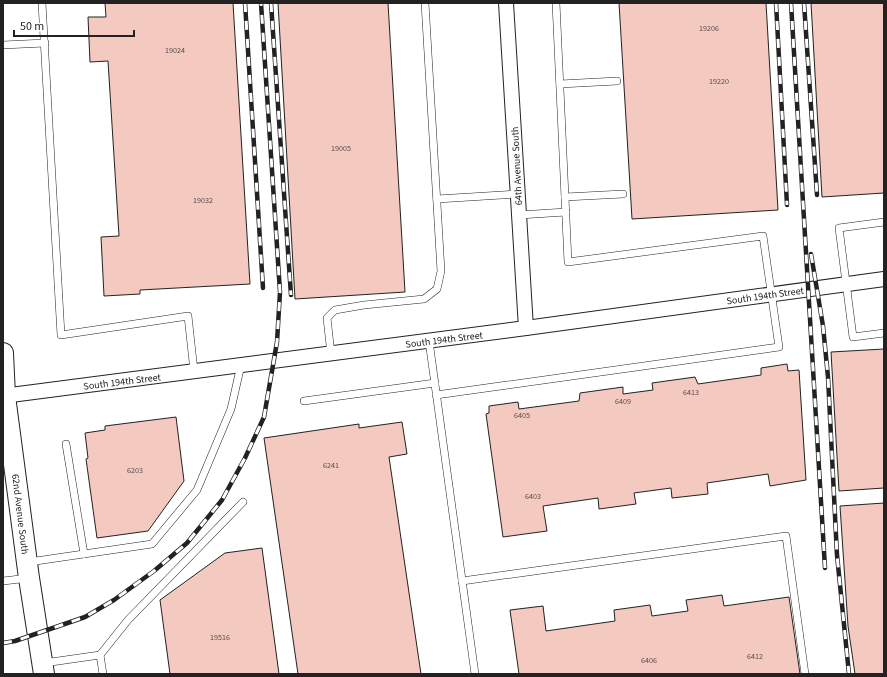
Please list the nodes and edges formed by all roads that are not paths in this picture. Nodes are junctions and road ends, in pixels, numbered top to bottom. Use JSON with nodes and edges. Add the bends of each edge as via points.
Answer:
{"nodes":[{"id":1,"x":42,"y":3,"type":"edge"},
{"id":2,"x":425,"y":3,"type":"edge"},
{"id":3,"x":506,"y":3,"type":"edge"},
{"id":4,"x":556,"y":3,"type":"edge"},
{"id":5,"x":45,"y":43,"type":"junction"},
{"id":6,"x":3,"y":45,"type":"edge"},
{"id":7,"x":617,"y":82,"type":"dead end"},
{"id":8,"x":560,"y":84,"type":"junction"},
{"id":9,"x":518,"y":194,"type":"junction"},
{"id":10,"x":623,"y":194,"type":"dead end"},
{"id":11,"x":565,"y":197,"type":"junction"},
{"id":12,"x":437,"y":199,"type":"junction"},
{"id":13,"x":566,"y":212,"type":"junction"},
{"id":14,"x":519,"y":215,"type":"junction"},
{"id":15,"x":884,"y":222,"type":"edge"},
{"id":16,"x":884,"y":279,"type":"edge"},
{"id":17,"x":846,"y":284,"type":"junction"},
{"id":18,"x":771,"y":294,"type":"junction"},
{"id":19,"x":526,"y":328,"type":"junction"},
{"id":20,"x":884,"y":333,"type":"edge"},
{"id":21,"x":429,"y":341,"type":"junction"},
{"id":22,"x":3,"y":353,"type":"edge"},
{"id":23,"x":331,"y":354,"type":"junction"},
{"id":24,"x":241,"y":365,"type":"junction"},
{"id":25,"x":194,"y":371,"type":"junction"},
{"id":26,"x":434,"y":383,"type":"junction"},
{"id":27,"x":436,"y":394,"type":"junction"},
{"id":28,"x":4,"y":396,"type":"edge"},
{"id":29,"x":304,"y":401,"type":"dead end"},
{"id":30,"x":66,"y":444,"type":"dead end"},
{"id":31,"x":243,"y":502,"type":"dead end"},
{"id":32,"x":84,"y":554,"type":"junction"},
{"id":33,"x":28,"y":570,"type":"junction"},
{"id":34,"x":3,"y":581,"type":"edge"},
{"id":35,"x":462,"y":581,"type":"junction"},
{"id":36,"x":100,"y":655,"type":"junction"},
{"id":37,"x":43,"y":669,"type":"edge"},
{"id":38,"x":103,"y":674,"type":"edge"},
{"id":39,"x":475,"y":674,"type":"edge"},
{"id":40,"x":805,"y":674,"type":"edge"}],
"edges":[{"from":1,"to":5,"type":"lane"},
{"from":2,"to":12,"type":"lane"},
{"from":3,"to":9,"type":"street","name":"64th Avenue South"},
{"from":4,"to":8,"type":"lane"},
{"from":5,"to":6,"type":"lane"},
{"from":5,"to":25,"type":"lane","via":[[61,334],[188,316]]},
{"from":7,"to":8,"type":"lane"},
{"from":8,"to":11,"type":"lane"},
{"from":9,"to":12,"type":"lane"},
{"from":9,"to":14,"type":"street","name":"64th Avenue South"},
{"from":10,"to":11,"type":"lane"},
{"from":11,"to":13,"type":"lane"},
{"from":12,"to":23,"type":"lane","via":[[441,271],[436,289],[424,299],[336,310],[327,318]]},
{"from":13,"to":14,"type":"lane"},
{"from":13,"to":18,"type":"lane","via":[[568,262],[763,236]]},
{"from":14,"to":19,"type":"street","name":"64th Avenue South"},
{"from":15,"to":17,"type":"lane","via":[[839,228]]},
{"from":16,"to":17,"type":"street","name":"South 194th Street"},
{"from":17,"to":18,"type":"street","name":"South 194th Street"},
{"from":17,"to":20,"type":"lane","via":[[853,338]]},
{"from":18,"to":19,"type":"street","name":"South 194th Street"},
{"from":18,"to":27,"type":"lane","via":[[778,347]]},
{"from":19,"to":21,"type":"street","name":"South 194th Street"},
{"from":21,"to":23,"type":"street","name":"South 194th Street"},
{"from":21,"to":26,"type":"lane"},
{"from":22,"to":28,"type":"street","name":"62nd Avenue South"},
{"from":23,"to":24,"type":"street","name":"South 194th Street"},
{"from":24,"to":25,"type":"street","name":"South 194th Street"},
{"from":24,"to":32,"type":"lane","via":[[231,409],[197,490],[152,544]]},
{"from":25,"to":28,"type":"street","name":"South 194th Street"},
{"from":26,"to":27,"type":"lane"},
{"from":26,"to":29,"type":"lane"},
{"from":27,"to":35,"type":"lane"},
{"from":28,"to":33,"type":"street","name":"62nd Avenue South"},
{"from":30,"to":32,"type":"lane"},
{"from":31,"to":36,"type":"lane","via":[[128,620]]},
{"from":32,"to":33,"type":"lane"},
{"from":33,"to":34,"type":"lane"},
{"from":33,"to":37,"type":"street","name":"62nd Avenue South"},
{"from":35,"to":39,"type":"lane"},
{"from":35,"to":40,"type":"lane","via":[[786,536]]},
{"from":36,"to":37,"type":"lane"},
{"from":36,"to":38,"type":"lane"}]}
